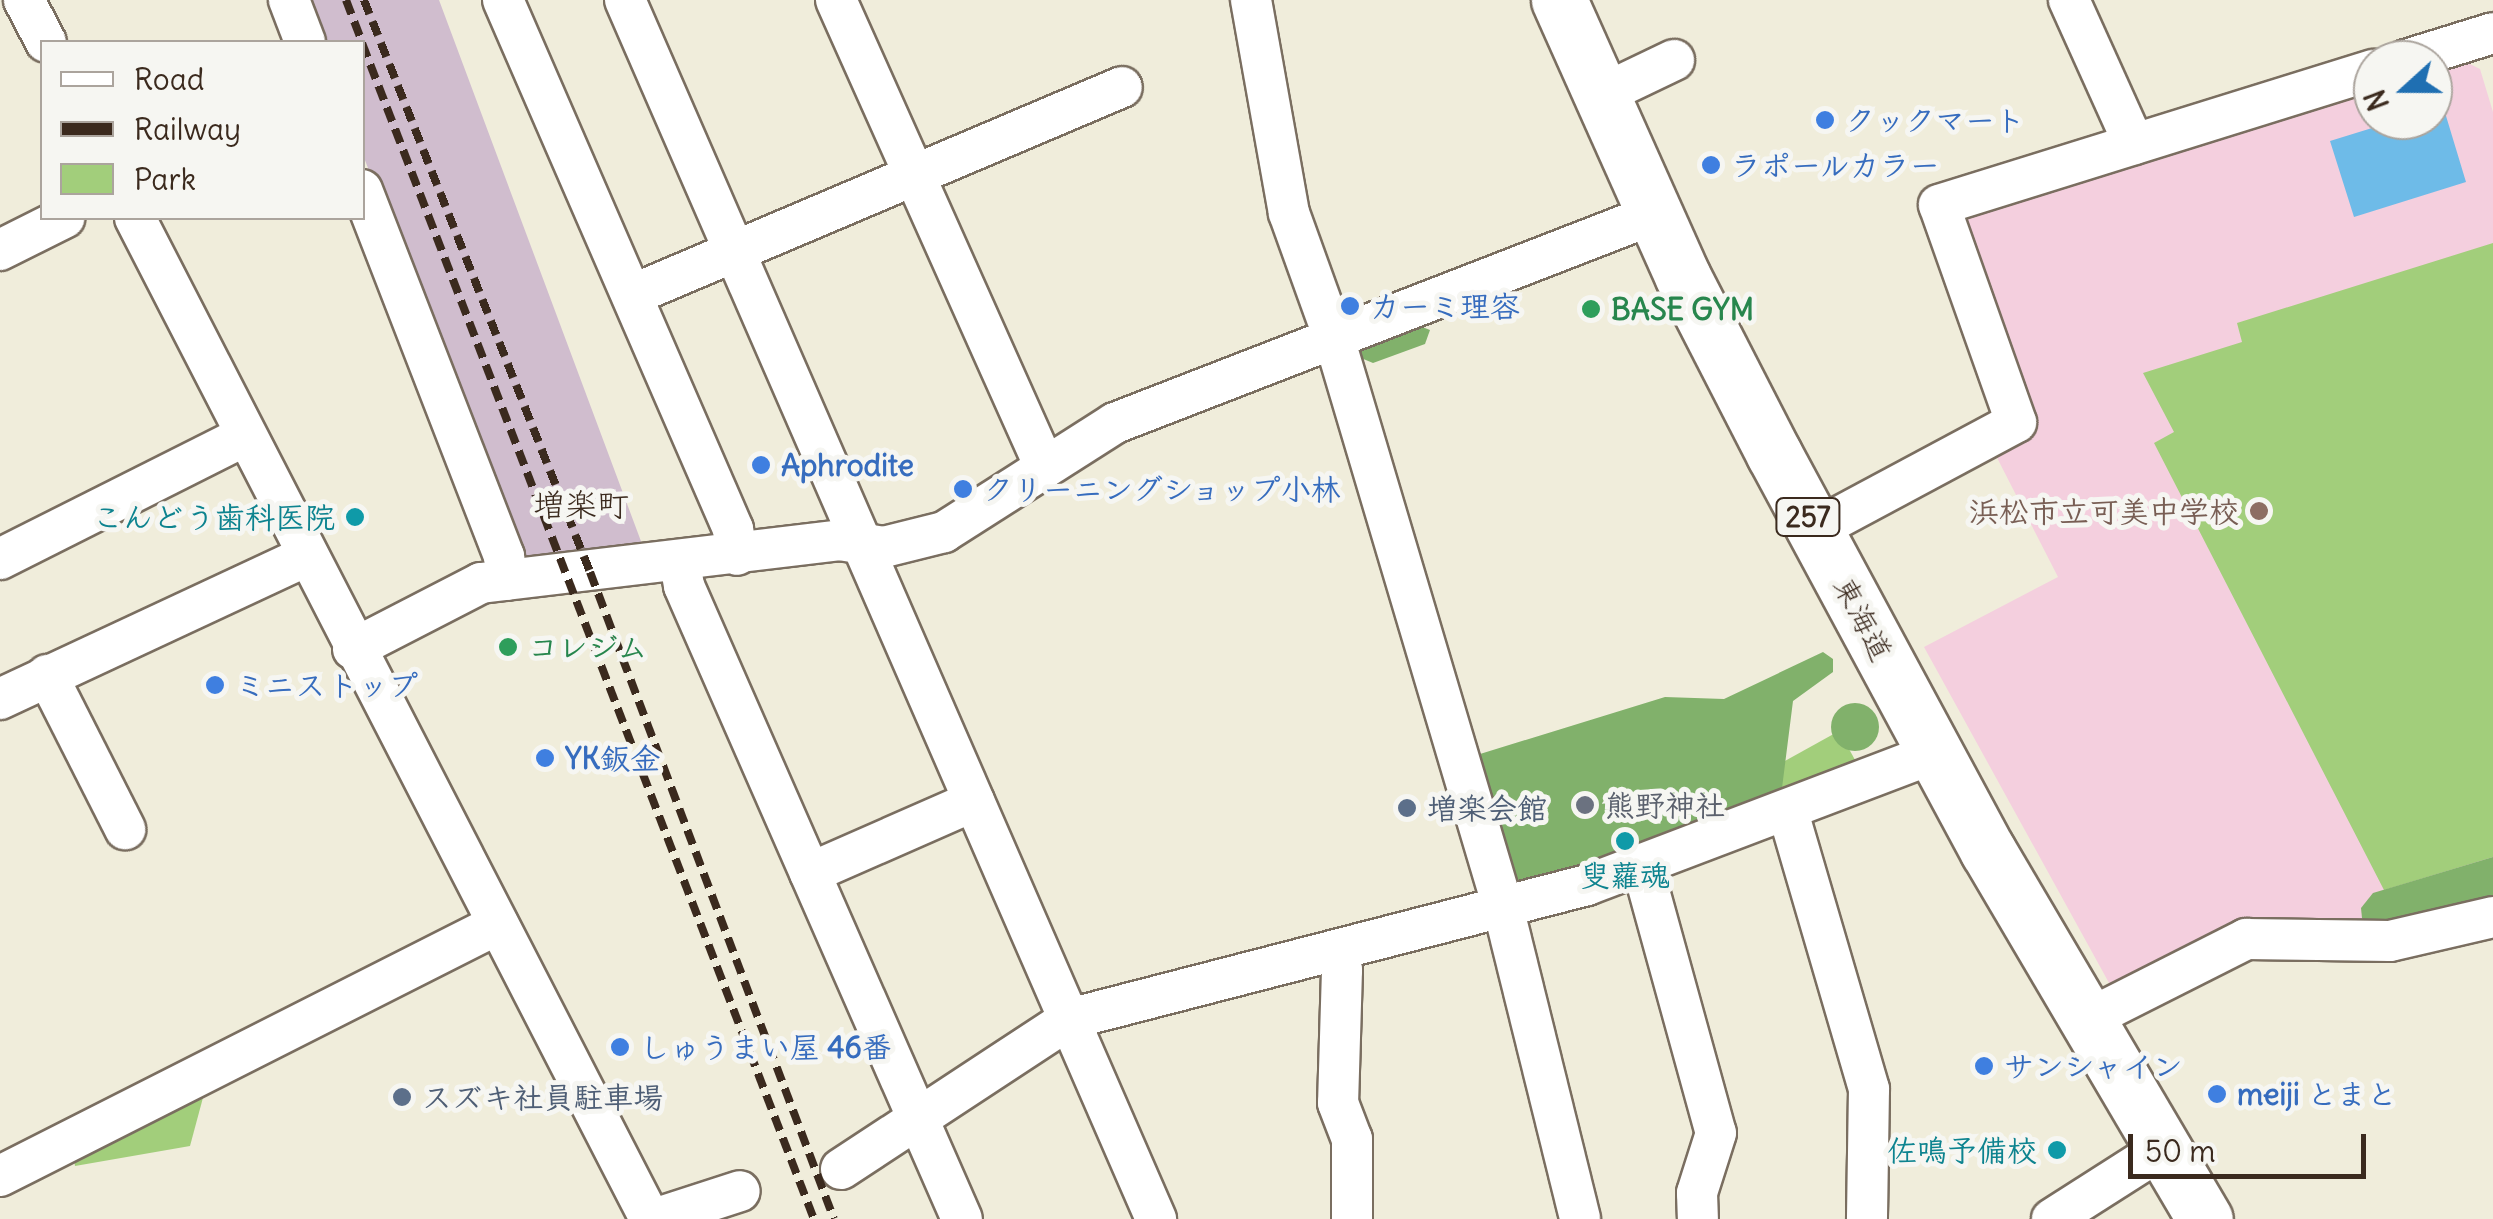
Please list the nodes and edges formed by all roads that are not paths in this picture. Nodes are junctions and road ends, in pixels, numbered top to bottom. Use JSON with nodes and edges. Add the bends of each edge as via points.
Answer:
{"nodes":[{"id":1,"x":24,"y":0,"type":"edge"},
{"id":2,"x":289,"y":0,"type":"edge"},
{"id":3,"x":503,"y":0,"type":"edge"},
{"id":4,"x":625,"y":0,"type":"edge"},
{"id":5,"x":836,"y":0,"type":"edge"},
{"id":6,"x":1251,"y":0,"type":"edge"},
{"id":7,"x":1559,"y":0,"type":"edge"},
{"id":8,"x":2069,"y":0,"type":"edge"},
{"id":9,"x":2487,"y":31,"type":"edge"},
{"id":10,"x":45,"y":40,"type":"edge"},
{"id":11,"x":305,"y":40,"type":"edge"},
{"id":12,"x":2453,"y":43,"type":"edge"},
{"id":13,"x":1674,"y":60,"type":"dead end"},
{"id":14,"x":2353,"y":76,"type":"edge"},
{"id":15,"x":1122,"y":87,"type":"dead end"},
{"id":16,"x":1601,"y":95,"type":"junction"},
{"id":17,"x":2134,"y":144,"type":"junction"},
{"id":18,"x":914,"y":175,"type":"junction"},
{"id":19,"x":365,"y":198,"type":"edge"},
{"id":20,"x":1654,"y":214,"type":"junction"},
{"id":21,"x":60,"y":220,"type":"edge"},
{"id":22,"x":136,"y":220,"type":"edge"},
{"id":23,"x":0,"y":250,"type":"edge"},
{"id":24,"x":735,"y":252,"type":"junction"},
{"id":25,"x":632,"y":296,"type":"junction"},
{"id":26,"x":1334,"y":338,"type":"junction"},
{"id":27,"x":245,"y":436,"type":"junction"},
{"id":28,"x":1045,"y":466,"type":"junction"},
{"id":29,"x":1815,"y":530,"type":"junction"},
{"id":30,"x":861,"y":543,"type":"junction"},
{"id":31,"x":737,"y":554,"type":"junction"},
{"id":32,"x":306,"y":556,"type":"junction"},
{"id":33,"x":0,"y":559,"type":"edge"},
{"id":34,"x":680,"y":563,"type":"junction"},
{"id":35,"x":507,"y":580,"type":"junction"},
{"id":36,"x":354,"y":649,"type":"junction"},
{"id":37,"x":47,"y":675,"type":"junction"},
{"id":38,"x":0,"y":699,"type":"edge"},
{"id":39,"x":1935,"y":753,"type":"junction"},
{"id":40,"x":974,"y":801,"type":"junction"},
{"id":41,"x":1788,"y":812,"type":"junction"},
{"id":42,"x":125,"y":829,"type":"dead end"},
{"id":43,"x":1642,"y":866,"type":"junction"},
{"id":44,"x":810,"y":873,"type":"junction"},
{"id":45,"x":1503,"y":907,"type":"junction"},
{"id":46,"x":2493,"y":917,"type":"edge"},
{"id":47,"x":498,"y":924,"type":"junction"},
{"id":48,"x":1337,"y":950,"type":"junction"},
{"id":49,"x":1069,"y":1019,"type":"junction"},
{"id":50,"x":2084,"y":1021,"type":"junction"},
{"id":51,"x":918,"y":1118,"type":"junction"},
{"id":52,"x":2162,"y":1149,"type":"junction"},
{"id":53,"x":841,"y":1169,"type":"dead end"},
{"id":54,"x":0,"y":1176,"type":"edge"},
{"id":55,"x":740,"y":1191,"type":"dead end"},
{"id":56,"x":652,"y":1219,"type":"edge"},
{"id":57,"x":962,"y":1219,"type":"edge"},
{"id":58,"x":1156,"y":1219,"type":"edge"},
{"id":59,"x":1352,"y":1219,"type":"edge"},
{"id":60,"x":1580,"y":1219,"type":"edge"},
{"id":61,"x":1698,"y":1219,"type":"edge"},
{"id":62,"x":1867,"y":1219,"type":"edge"},
{"id":63,"x":2052,"y":1219,"type":"edge"},
{"id":64,"x":2205,"y":1219,"type":"edge"}],
"edges":[{"from":1,"to":10,"type":"street"},
{"from":2,"to":11,"type":"street"},
{"from":3,"to":25,"type":"street"},
{"from":4,"to":24,"type":"street"},
{"from":5,"to":18,"type":"street"},
{"from":6,"to":26,"type":"street","via":[[1289,213]]},
{"from":7,"to":16,"type":"highway","name":"東海道","number":"257"},
{"from":8,"to":17,"type":"street"},
{"from":9,"to":12,"type":"street"},
{"from":13,"to":16,"type":"street"},
{"from":14,"to":17,"type":"street"},
{"from":15,"to":18,"type":"street"},
{"from":16,"to":20,"type":"highway","name":"東海道","number":"257"},
{"from":17,"to":29,"type":"street","via":[[1940,204],[2016,422]]},
{"from":18,"to":24,"type":"street"},
{"from":18,"to":28,"type":"street"},
{"from":19,"to":35,"type":"street","via":[[504,556]]},
{"from":20,"to":26,"type":"street"},
{"from":20,"to":29,"type":"highway","name":"東海道","number":"257"},
{"from":21,"to":23,"type":"street"},
{"from":22,"to":27,"type":"street"},
{"from":24,"to":25,"type":"street"},
{"from":24,"to":30,"type":"street"},
{"from":25,"to":31,"type":"street","via":[[733,529]]},
{"from":26,"to":28,"type":"street","via":[[1125,418]]},
{"from":26,"to":45,"type":"street"},
{"from":27,"to":32,"type":"street"},
{"from":27,"to":33,"type":"street"},
{"from":28,"to":30,"type":"street","via":[[944,532],[884,547]]},
{"from":29,"to":39,"type":"highway","name":"東海道","number":"257"},
{"from":30,"to":31,"type":"street"},
{"from":30,"to":40,"type":"street"},
{"from":31,"to":34,"type":"street"},
{"from":32,"to":36,"type":"street"},
{"from":32,"to":37,"type":"street"},
{"from":34,"to":35,"type":"street"},
{"from":34,"to":44,"type":"street","via":[[684,586]]},
{"from":35,"to":36,"type":"street","via":[[481,583]]},
{"from":36,"to":47,"type":"street"},
{"from":37,"to":38,"type":"street"},
{"from":37,"to":42,"type":"street"},
{"from":39,"to":41,"type":"street"},
{"from":39,"to":50,"type":"highway","name":"東海道","number":"257"},
{"from":40,"to":44,"type":"street"},
{"from":40,"to":49,"type":"street"},
{"from":41,"to":43,"type":"street"},
{"from":41,"to":62,"type":"street","via":[[1869,1089]]},
{"from":43,"to":45,"type":"street"},
{"from":43,"to":61,"type":"street","via":[[1716,1134],[1697,1193]]},
{"from":44,"to":51,"type":"street"},
{"from":45,"to":48,"type":"street"},
{"from":45,"to":60,"type":"street"},
{"from":46,"to":50,"type":"street","via":[[2390,941],[2246,939]]},
{"from":47,"to":54,"type":"street"},
{"from":47,"to":56,"type":"street"},
{"from":48,"to":49,"type":"street"},
{"from":48,"to":59,"type":"street","via":[[1338,1103],[1352,1138]]},
{"from":49,"to":51,"type":"street"},
{"from":49,"to":58,"type":"street"},
{"from":50,"to":52,"type":"highway","name":"東海道","number":"257"},
{"from":51,"to":53,"type":"street"},
{"from":51,"to":57,"type":"street"},
{"from":52,"to":63,"type":"street"},
{"from":52,"to":64,"type":"highway","name":"東海道","number":"257"},
{"from":55,"to":56,"type":"street"}]}
